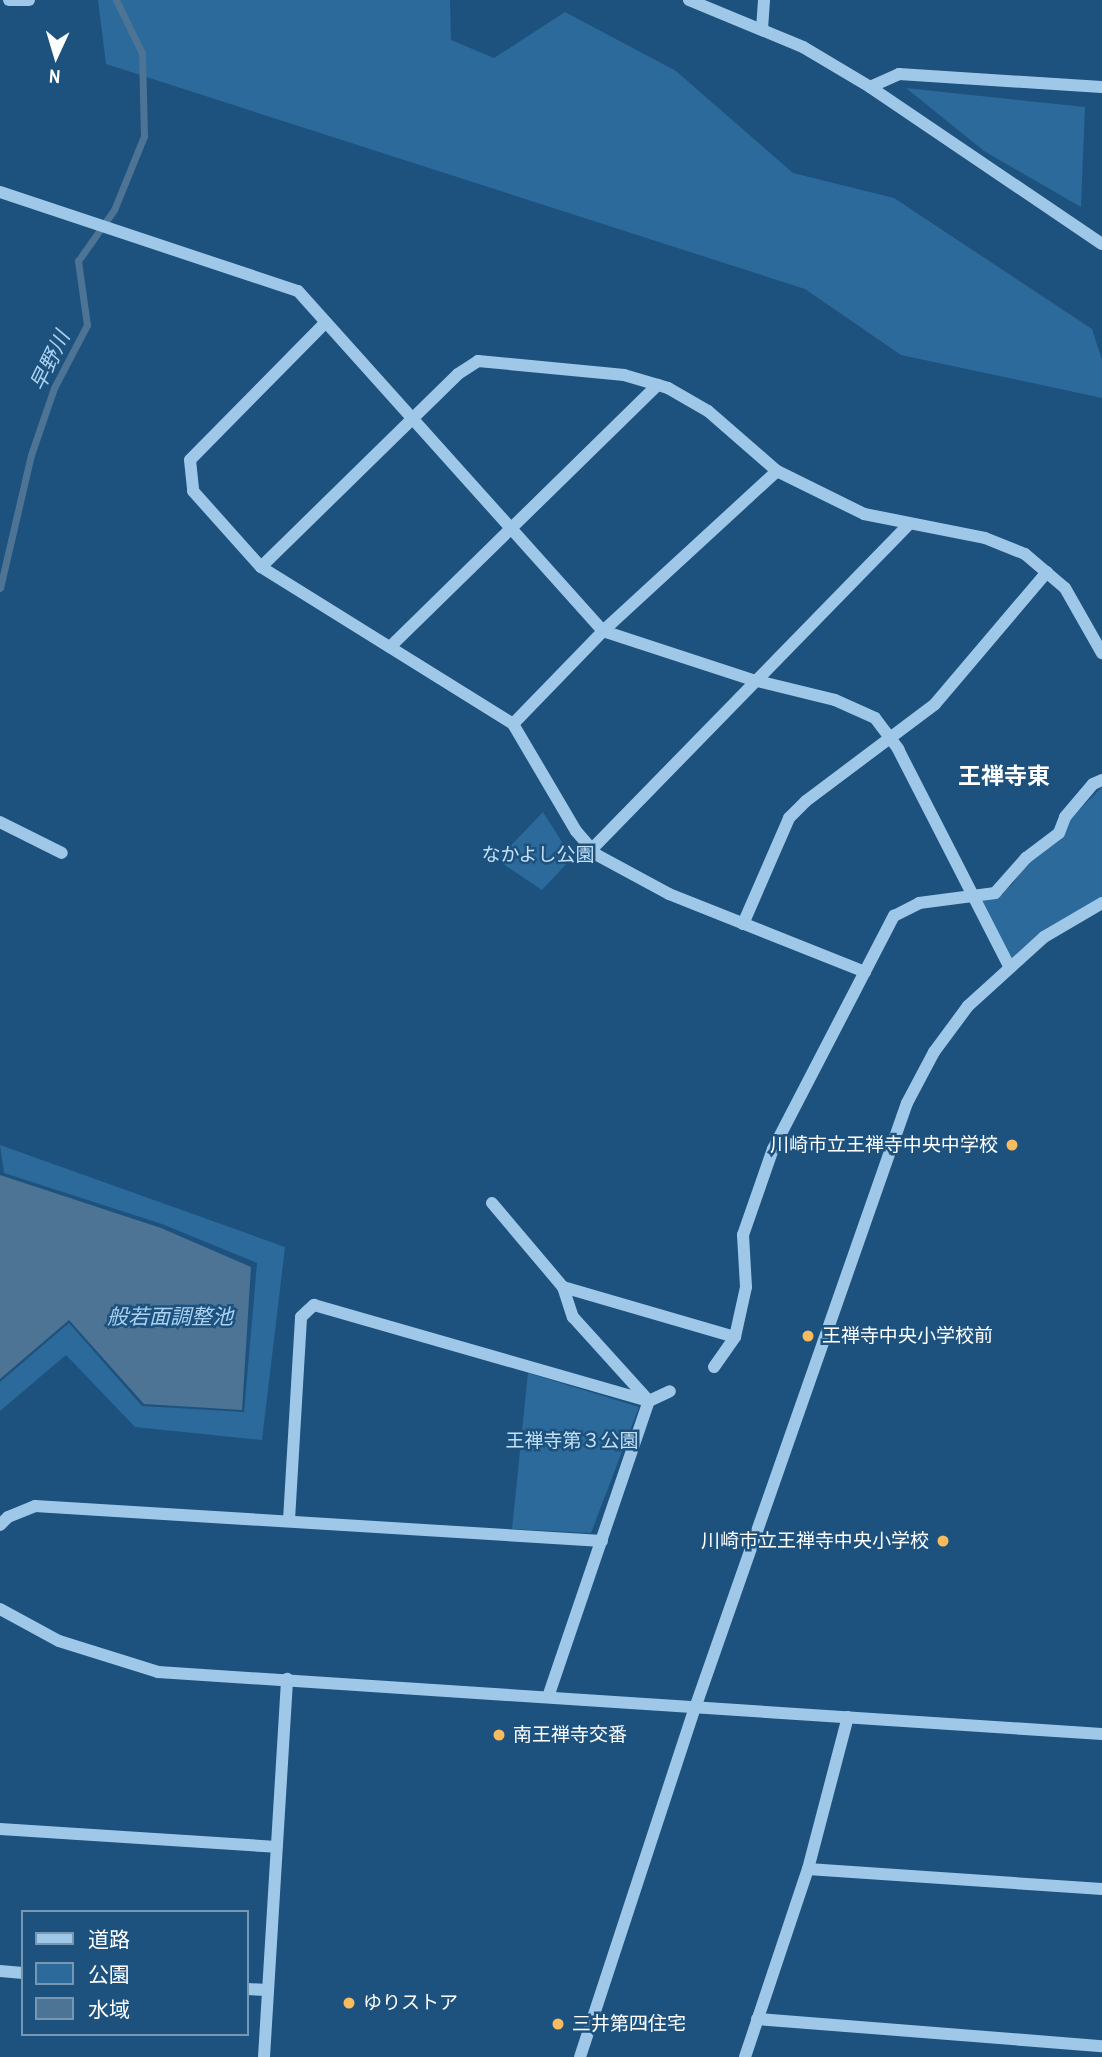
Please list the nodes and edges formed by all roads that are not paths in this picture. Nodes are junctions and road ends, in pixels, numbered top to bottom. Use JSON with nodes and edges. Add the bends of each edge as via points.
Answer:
{"nodes":[{"id":1,"x":9,"y":0,"type":"edge"},
{"id":2,"x":29,"y":0,"type":"edge"},
{"id":3,"x":689,"y":0,"type":"edge"},
{"id":4,"x":764,"y":0,"type":"edge"},
{"id":5,"x":762,"y":29,"type":"junction"},
{"id":6,"x":870,"y":87,"type":"junction"},
{"id":7,"x":1102,"y":87,"type":"edge"},
{"id":8,"x":0,"y":192,"type":"edge"},
{"id":9,"x":1096,"y":231,"type":"edge"},
{"id":10,"x":1102,"y":244,"type":"edge"},
{"id":11,"x":325,"y":323,"type":"junction"},
{"id":12,"x":657,"y":385,"type":"junction"},
{"id":13,"x":413,"y":420,"type":"junction"},
{"id":14,"x":777,"y":471,"type":"junction"},
{"id":15,"x":907,"y":526,"type":"junction"},
{"id":16,"x":512,"y":528,"type":"junction"},
{"id":17,"x":261,"y":567,"type":"junction"},
{"id":18,"x":1047,"y":572,"type":"junction"},
{"id":19,"x":604,"y":631,"type":"junction"},
{"id":20,"x":390,"y":647,"type":"junction"},
{"id":21,"x":1102,"y":653,"type":"edge"},
{"id":22,"x":753,"y":680,"type":"junction"},
{"id":23,"x":513,"y":724,"type":"junction"},
{"id":24,"x":891,"y":739,"type":"junction"},
{"id":25,"x":1102,"y":780,"type":"edge"},
{"id":26,"x":0,"y":822,"type":"edge"},
{"id":27,"x":592,"y":849,"type":"junction"},
{"id":28,"x":62,"y":853,"type":"dead end"},
{"id":29,"x":975,"y":898,"type":"junction"},
{"id":30,"x":1102,"y":903,"type":"edge"},
{"id":31,"x":743,"y":924,"type":"junction"},
{"id":32,"x":1009,"y":966,"type":"junction"},
{"id":33,"x":865,"y":972,"type":"junction"},
{"id":34,"x":492,"y":1203,"type":"dead end"},
{"id":35,"x":563,"y":1287,"type":"junction"},
{"id":36,"x":735,"y":1337,"type":"junction"},
{"id":37,"x":714,"y":1367,"type":"dead end"},
{"id":38,"x":670,"y":1391,"type":"dead end"},
{"id":39,"x":649,"y":1401,"type":"junction"},
{"id":40,"x":289,"y":1520,"type":"junction"},
{"id":41,"x":0,"y":1525,"type":"edge"},
{"id":42,"x":601,"y":1541,"type":"junction"},
{"id":43,"x":0,"y":1609,"type":"edge"},
{"id":44,"x":287,"y":1679,"type":"junction"},
{"id":45,"x":548,"y":1697,"type":"junction"},
{"id":46,"x":695,"y":1708,"type":"junction"},
{"id":47,"x":848,"y":1717,"type":"junction"},
{"id":48,"x":1102,"y":1734,"type":"edge"},
{"id":49,"x":0,"y":1829,"type":"edge"},
{"id":50,"x":276,"y":1847,"type":"junction"},
{"id":51,"x":808,"y":1869,"type":"junction"},
{"id":52,"x":1102,"y":1889,"type":"edge"},
{"id":53,"x":0,"y":1971,"type":"edge"},
{"id":54,"x":21,"y":1973,"type":"edge"},
{"id":55,"x":248,"y":1989,"type":"edge"},
{"id":56,"x":268,"y":1990,"type":"junction"},
{"id":57,"x":757,"y":2019,"type":"junction"},
{"id":58,"x":1102,"y":2046,"type":"edge"},
{"id":59,"x":264,"y":2057,"type":"edge"},
{"id":60,"x":580,"y":2057,"type":"edge"},
{"id":61,"x":745,"y":2057,"type":"edge"}],
"edges":[{"from":1,"to":2,"type":"street"},
{"from":3,"to":5,"type":"street"},
{"from":4,"to":5,"type":"street"},
{"from":5,"to":6,"type":"street"},
{"from":6,"to":7,"type":"street","via":[[899,74]]},
{"from":6,"to":9,"type":"street"},
{"from":8,"to":11,"type":"street","via":[[298,291]]},
{"from":9,"to":10,"type":"street"},
{"from":11,"to":13,"type":"street"},
{"from":11,"to":17,"type":"street","via":[[190,460],[193,491]]},
{"from":12,"to":13,"type":"street","via":[[624,376],[478,361],[458,374]]},
{"from":12,"to":14,"type":"street","via":[[708,411]]},
{"from":12,"to":16,"type":"street"},
{"from":13,"to":16,"type":"street"},
{"from":13,"to":17,"type":"street"},
{"from":14,"to":15,"type":"street","via":[[864,514]]},
{"from":14,"to":19,"type":"street"},
{"from":15,"to":18,"type":"street","via":[[985,538],[1025,554]]},
{"from":15,"to":22,"type":"street"},
{"from":16,"to":19,"type":"street"},
{"from":16,"to":20,"type":"street"},
{"from":17,"to":20,"type":"street"},
{"from":18,"to":21,"type":"street","via":[[1065,588]]},
{"from":18,"to":24,"type":"street","via":[[975,662],[935,704]]},
{"from":19,"to":22,"type":"street"},
{"from":19,"to":23,"type":"street"},
{"from":20,"to":23,"type":"street"},
{"from":22,"to":24,"type":"street","via":[[835,700],[875,718]]},
{"from":22,"to":27,"type":"street"},
{"from":23,"to":27,"type":"street","via":[[576,831]]},
{"from":24,"to":29,"type":"street"},
{"from":24,"to":31,"type":"street","via":[[789,818]]},
{"from":25,"to":29,"type":"street","via":[[1093,784],[1080,805],[1065,817],[1059,833],[1026,858],[1009,883]]},
{"from":26,"to":28,"type":"street"},
{"from":27,"to":31,"type":"street","via":[[636,879]]},
{"from":29,"to":32,"type":"street"},
{"from":29,"to":33,"type":"street","via":[[919,903],[894,916]]},
{"from":30,"to":32,"type":"street","via":[[1053,931]]},
{"from":31,"to":33,"type":"street"},
{"from":32,"to":46,"type":"street","via":[[968,1006],[934,1052],[907,1103]]},
{"from":33,"to":36,"type":"street","via":[[773,1149],[743,1235],[746,1287]]},
{"from":34,"to":35,"type":"street"},
{"from":35,"to":36,"type":"street"},
{"from":35,"to":39,"type":"street","via":[[573,1317]]},
{"from":36,"to":37,"type":"street"},
{"from":38,"to":39,"type":"street"},
{"from":39,"to":40,"type":"street","via":[[314,1305],[301,1317]]},
{"from":39,"to":42,"type":"street"},
{"from":40,"to":41,"type":"street","via":[[35,1506]]},
{"from":40,"to":42,"type":"street"},
{"from":42,"to":45,"type":"street"},
{"from":43,"to":44,"type":"street","via":[[59,1641],[158,1672]]},
{"from":44,"to":45,"type":"street"},
{"from":44,"to":50,"type":"street"},
{"from":45,"to":46,"type":"street"},
{"from":46,"to":47,"type":"street"},
{"from":46,"to":60,"type":"street"},
{"from":47,"to":48,"type":"street"},
{"from":47,"to":51,"type":"street"},
{"from":49,"to":50,"type":"street"},
{"from":50,"to":56,"type":"street"},
{"from":51,"to":52,"type":"street"},
{"from":51,"to":57,"type":"street"},
{"from":53,"to":54,"type":"street"},
{"from":55,"to":56,"type":"street"},
{"from":56,"to":59,"type":"street"},
{"from":57,"to":58,"type":"street"},
{"from":57,"to":61,"type":"street"}]}
